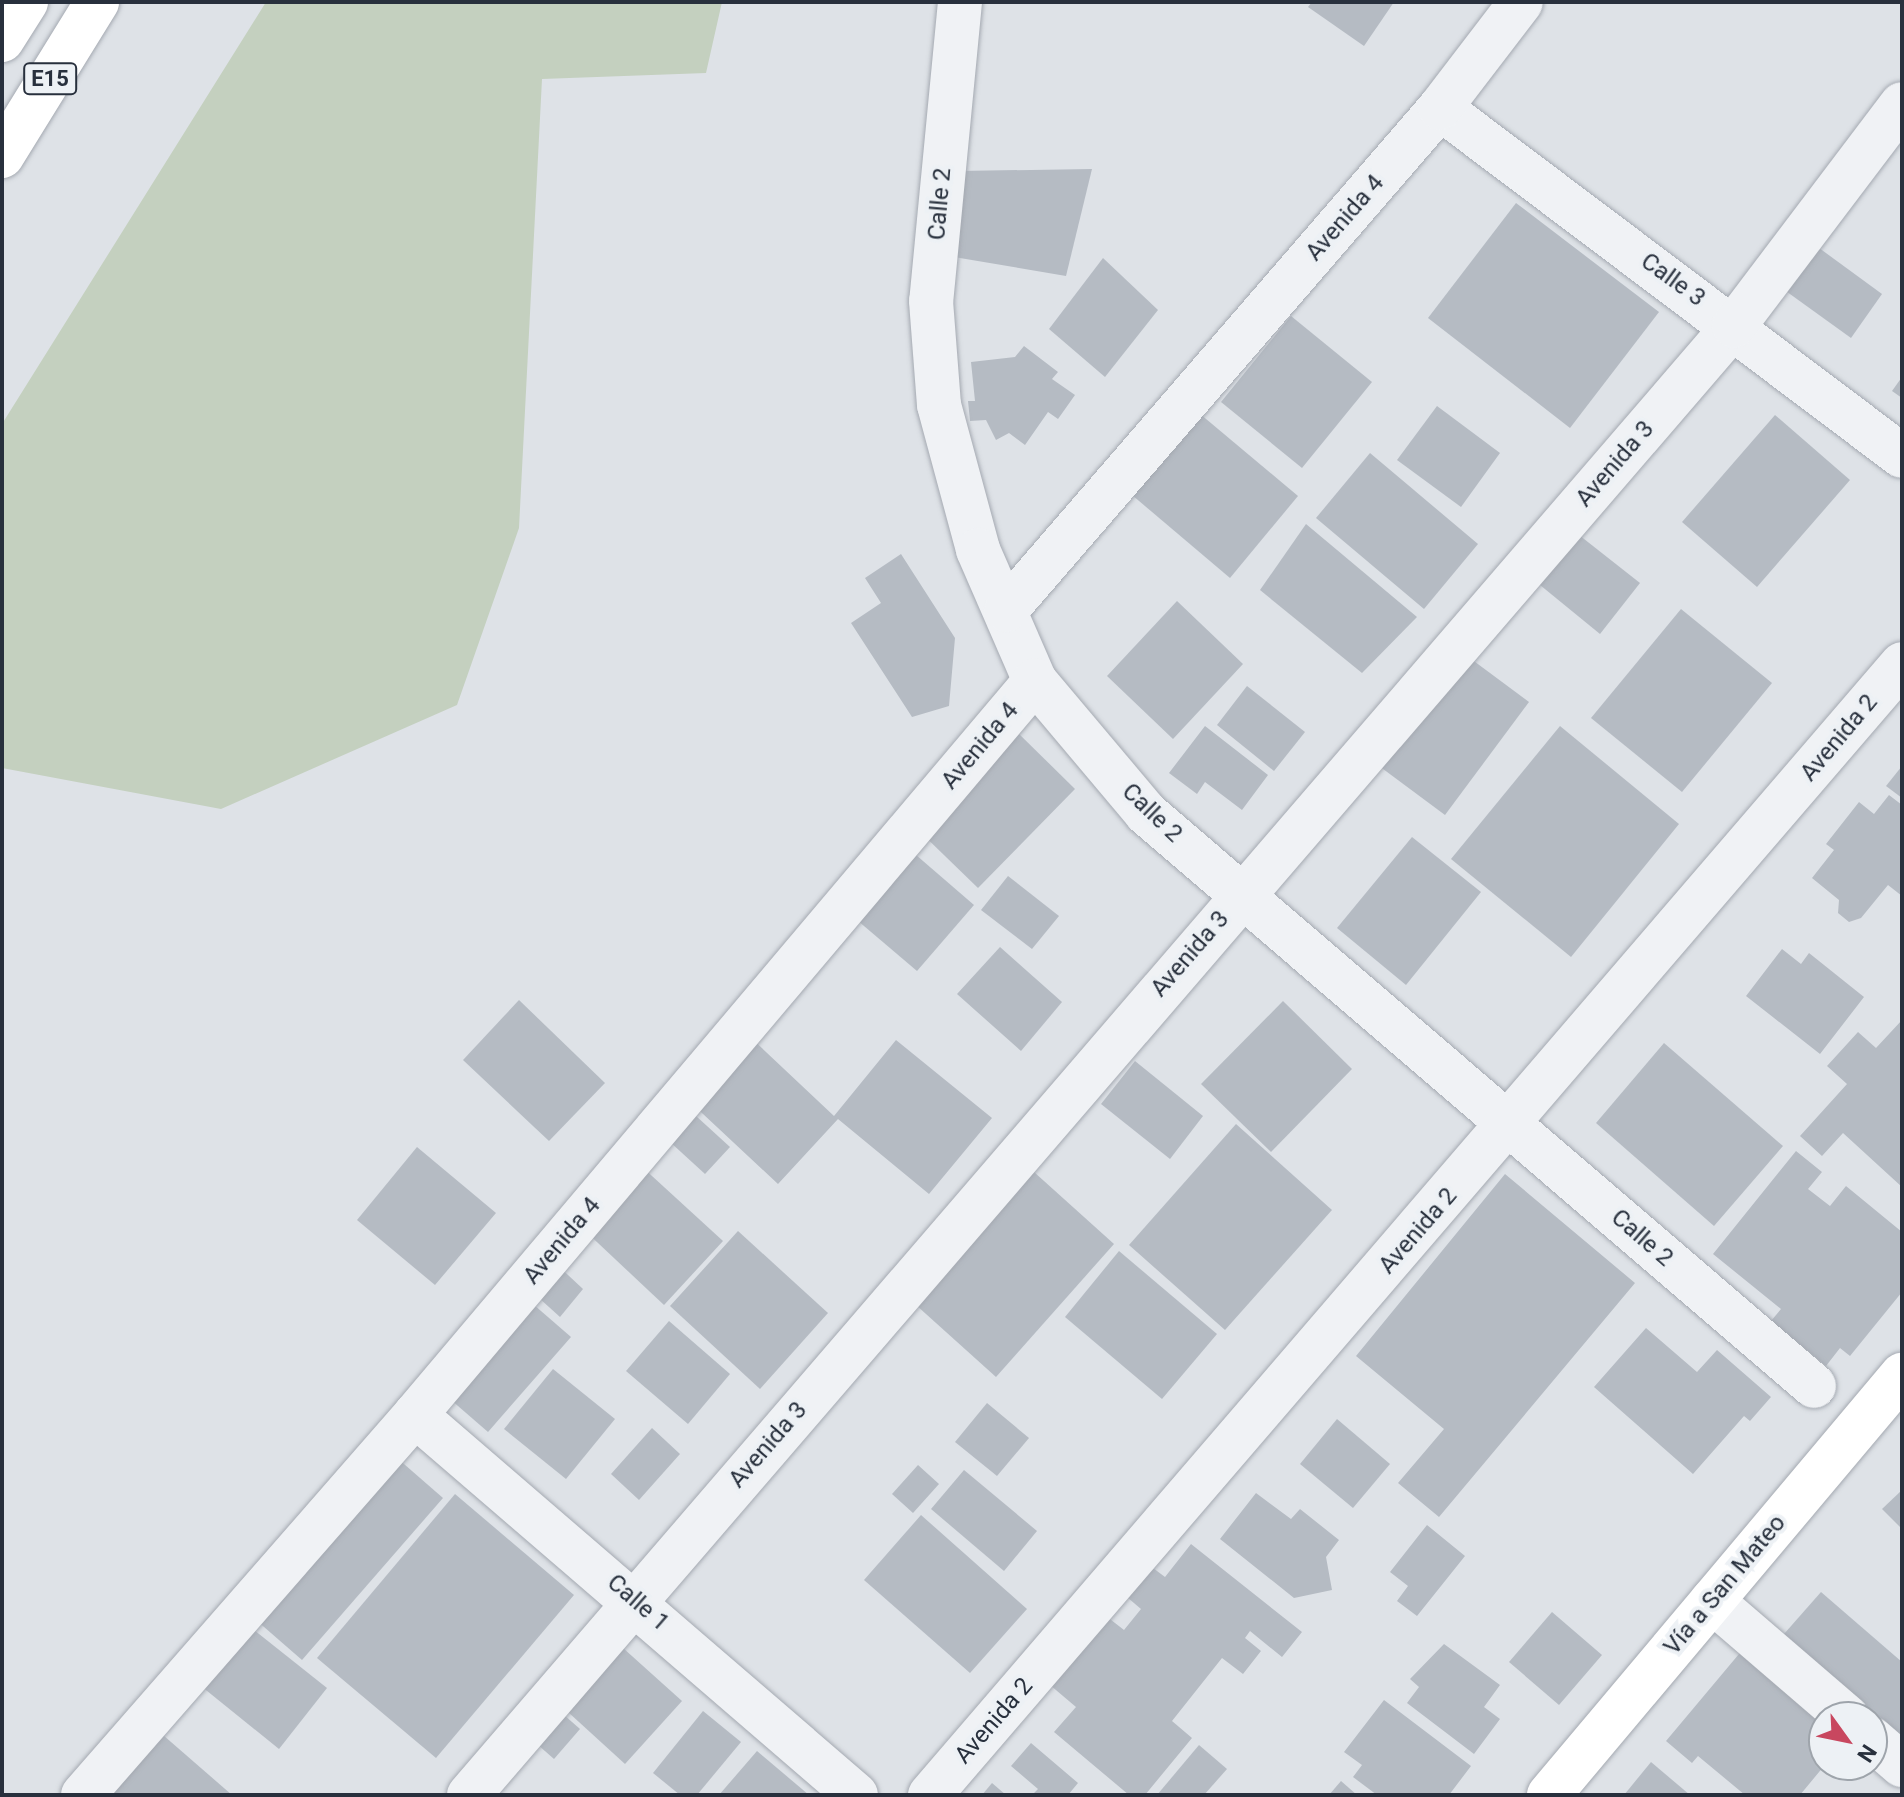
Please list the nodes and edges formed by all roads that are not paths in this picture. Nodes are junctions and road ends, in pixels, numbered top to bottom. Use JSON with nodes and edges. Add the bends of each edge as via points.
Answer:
{"nodes":[{"id":1,"x":26,"y":2,"type":"edge"},
{"id":2,"x":97,"y":2,"type":"edge"},
{"id":3,"x":960,"y":2,"type":"edge"},
{"id":4,"x":1521,"y":2,"type":"edge"},
{"id":5,"x":2,"y":40,"type":"edge"},
{"id":6,"x":1902,"y":104,"type":"edge"},
{"id":7,"x":1440,"y":108,"type":"junction"},
{"id":8,"x":2,"y":156,"type":"edge"},
{"id":9,"x":1734,"y":326,"type":"junction"},
{"id":10,"x":1902,"y":456,"type":"edge"},
{"id":11,"x":1006,"y":610,"type":"junction"},
{"id":12,"x":1902,"y":664,"type":"edge"},
{"id":13,"x":1035,"y":681,"type":"junction"},
{"id":14,"x":1242,"y":893,"type":"junction"},
{"id":15,"x":1510,"y":1124,"type":"junction"},
{"id":16,"x":1902,"y":1375,"type":"edge"},
{"id":17,"x":1814,"y":1386,"type":"dead end"},
{"id":18,"x":415,"y":1415,"type":"junction"},
{"id":19,"x":635,"y":1599,"type":"junction"},
{"id":20,"x":1712,"y":1601,"type":"junction"},
{"id":21,"x":1828,"y":1701,"type":"edge"},
{"id":22,"x":83,"y":1795,"type":"edge"},
{"id":23,"x":469,"y":1795,"type":"edge"},
{"id":24,"x":856,"y":1795,"type":"edge"},
{"id":25,"x":930,"y":1795,"type":"edge"},
{"id":26,"x":1549,"y":1795,"type":"edge"}],
"edges":[{"from":1,"to":5,"type":"main road","number":"E15"},
{"from":2,"to":8,"type":"main road","number":"E15"},
{"from":3,"to":11,"type":"street","name":"Calle 2","via":[[931,301],[939,405],[959,491]]},
{"from":4,"to":7,"type":"street","name":"Avenida 4"},
{"from":6,"to":9,"type":"street","name":"Avenida 3"},
{"from":7,"to":9,"type":"street","name":"Calle 3"},
{"from":7,"to":11,"type":"street","name":"Avenida 4"},
{"from":9,"to":10,"type":"street","name":"Calle 3"},
{"from":9,"to":14,"type":"street","name":"Avenida 3"},
{"from":11,"to":13,"type":"street","name":"Calle 2"},
{"from":12,"to":15,"type":"street","name":"Avenida 2"},
{"from":13,"to":14,"type":"street","name":"Calle 2","via":[[1146,813]]},
{"from":13,"to":18,"type":"street","name":"Avenida 4"},
{"from":14,"to":15,"type":"street","name":"Calle 2"},
{"from":14,"to":19,"type":"street","name":"Avenida 3"},
{"from":15,"to":17,"type":"street","name":"Calle 2"},
{"from":15,"to":25,"type":"street","name":"Avenida 2"},
{"from":16,"to":20,"type":"main road","name":"Vía a San Mateo"},
{"from":18,"to":19,"type":"street","name":"Calle 1"},
{"from":18,"to":22,"type":"street","name":"Avenida 4"},
{"from":19,"to":23,"type":"street","name":"Avenida 3"},
{"from":19,"to":24,"type":"street","name":"Calle 1"},
{"from":20,"to":21,"type":"street"},
{"from":20,"to":26,"type":"main road","name":"Vía a San Mateo"}]}
